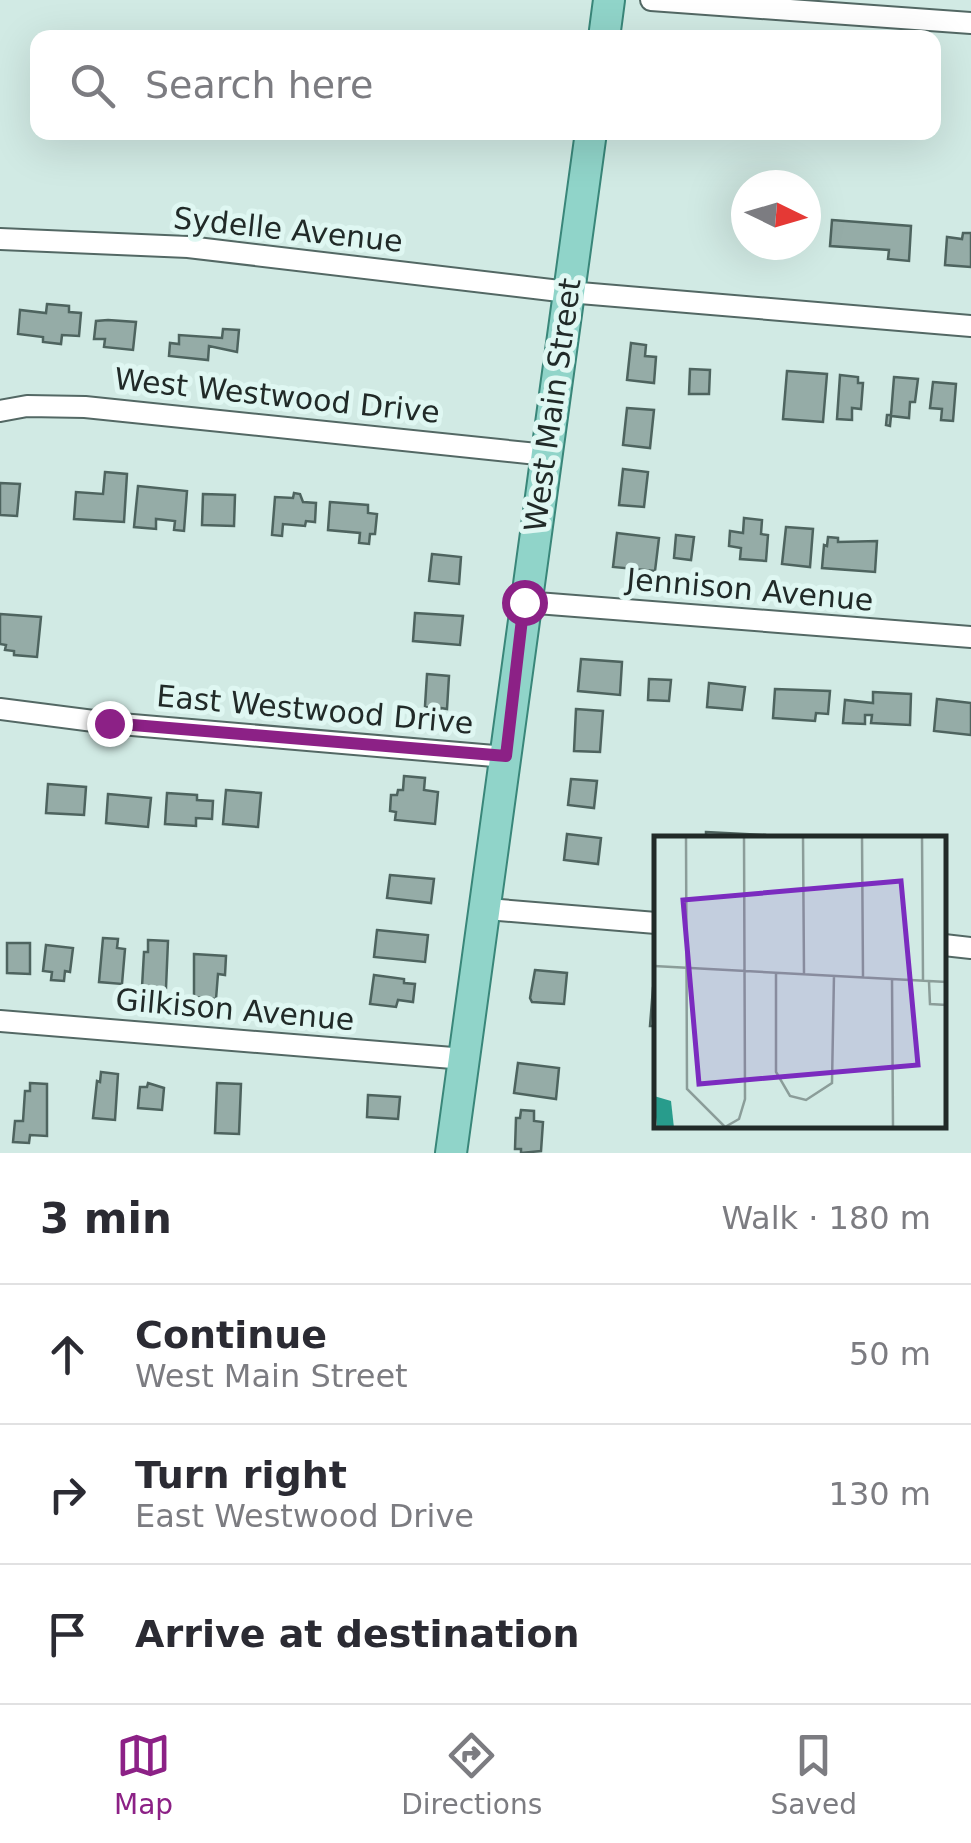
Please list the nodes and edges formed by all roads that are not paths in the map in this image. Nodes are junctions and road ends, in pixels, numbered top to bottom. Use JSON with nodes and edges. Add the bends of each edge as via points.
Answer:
{"nodes":[{"id":1,"x":609,"y":0,"type":"edge"},
{"id":2,"x":651,"y":0,"type":"edge"},
{"id":3,"x":971,"y":23,"type":"edge"},
{"id":4,"x":605,"y":30,"type":"edge"},
{"id":5,"x":590,"y":140,"type":"edge"},
{"id":6,"x":0,"y":239,"type":"edge"},
{"id":7,"x":568,"y":292,"type":"junction"},
{"id":8,"x":971,"y":326,"type":"edge"},
{"id":9,"x":0,"y":411,"type":"edge"},
{"id":10,"x":547,"y":455,"type":"junction"},
{"id":11,"x":524,"y":602,"type":"junction"},
{"id":12,"x":971,"y":637,"type":"edge"},
{"id":13,"x":0,"y":709,"type":"edge"},
{"id":14,"x":506,"y":756,"type":"junction"},
{"id":15,"x":486,"y":910,"type":"junction"},
{"id":16,"x":654,"y":923,"type":"edge"},
{"id":17,"x":946,"y":946,"type":"edge"},
{"id":18,"x":971,"y":948,"type":"edge"},
{"id":19,"x":0,"y":1022,"type":"edge"},
{"id":20,"x":465,"y":1059,"type":"junction"},
{"id":21,"x":451,"y":1153,"type":"edge"}],
"edges":[{"from":1,"to":4,"type":"main road"},
{"from":2,"to":3,"type":"street"},
{"from":5,"to":7,"type":"main road","name":"West Main Street"},
{"from":6,"to":7,"type":"street","name":"Sydelle Avenue","via":[[188,247]]},
{"from":7,"to":8,"type":"street","name":"Sydelle Avenue"},
{"from":7,"to":10,"type":"main road","name":"West Main Street"},
{"from":9,"to":10,"type":"street","name":"West Westwood Drive","via":[[85,406]]},
{"from":10,"to":11,"type":"main road","name":"West Main Street"},
{"from":11,"to":12,"type":"street","name":"Jennison Avenue"},
{"from":11,"to":14,"type":"main road","name":"West Main Street"},
{"from":13,"to":14,"type":"street","name":"East Westwood Drive"},
{"from":14,"to":15,"type":"main road","name":"West Main Street"},
{"from":15,"to":16,"type":"street"},
{"from":15,"to":20,"type":"main road","name":"West Main Street"},
{"from":17,"to":18,"type":"street"},
{"from":19,"to":20,"type":"street","name":"Gilkison Avenue"},
{"from":20,"to":21,"type":"main road","name":"West Main Street"}]}
